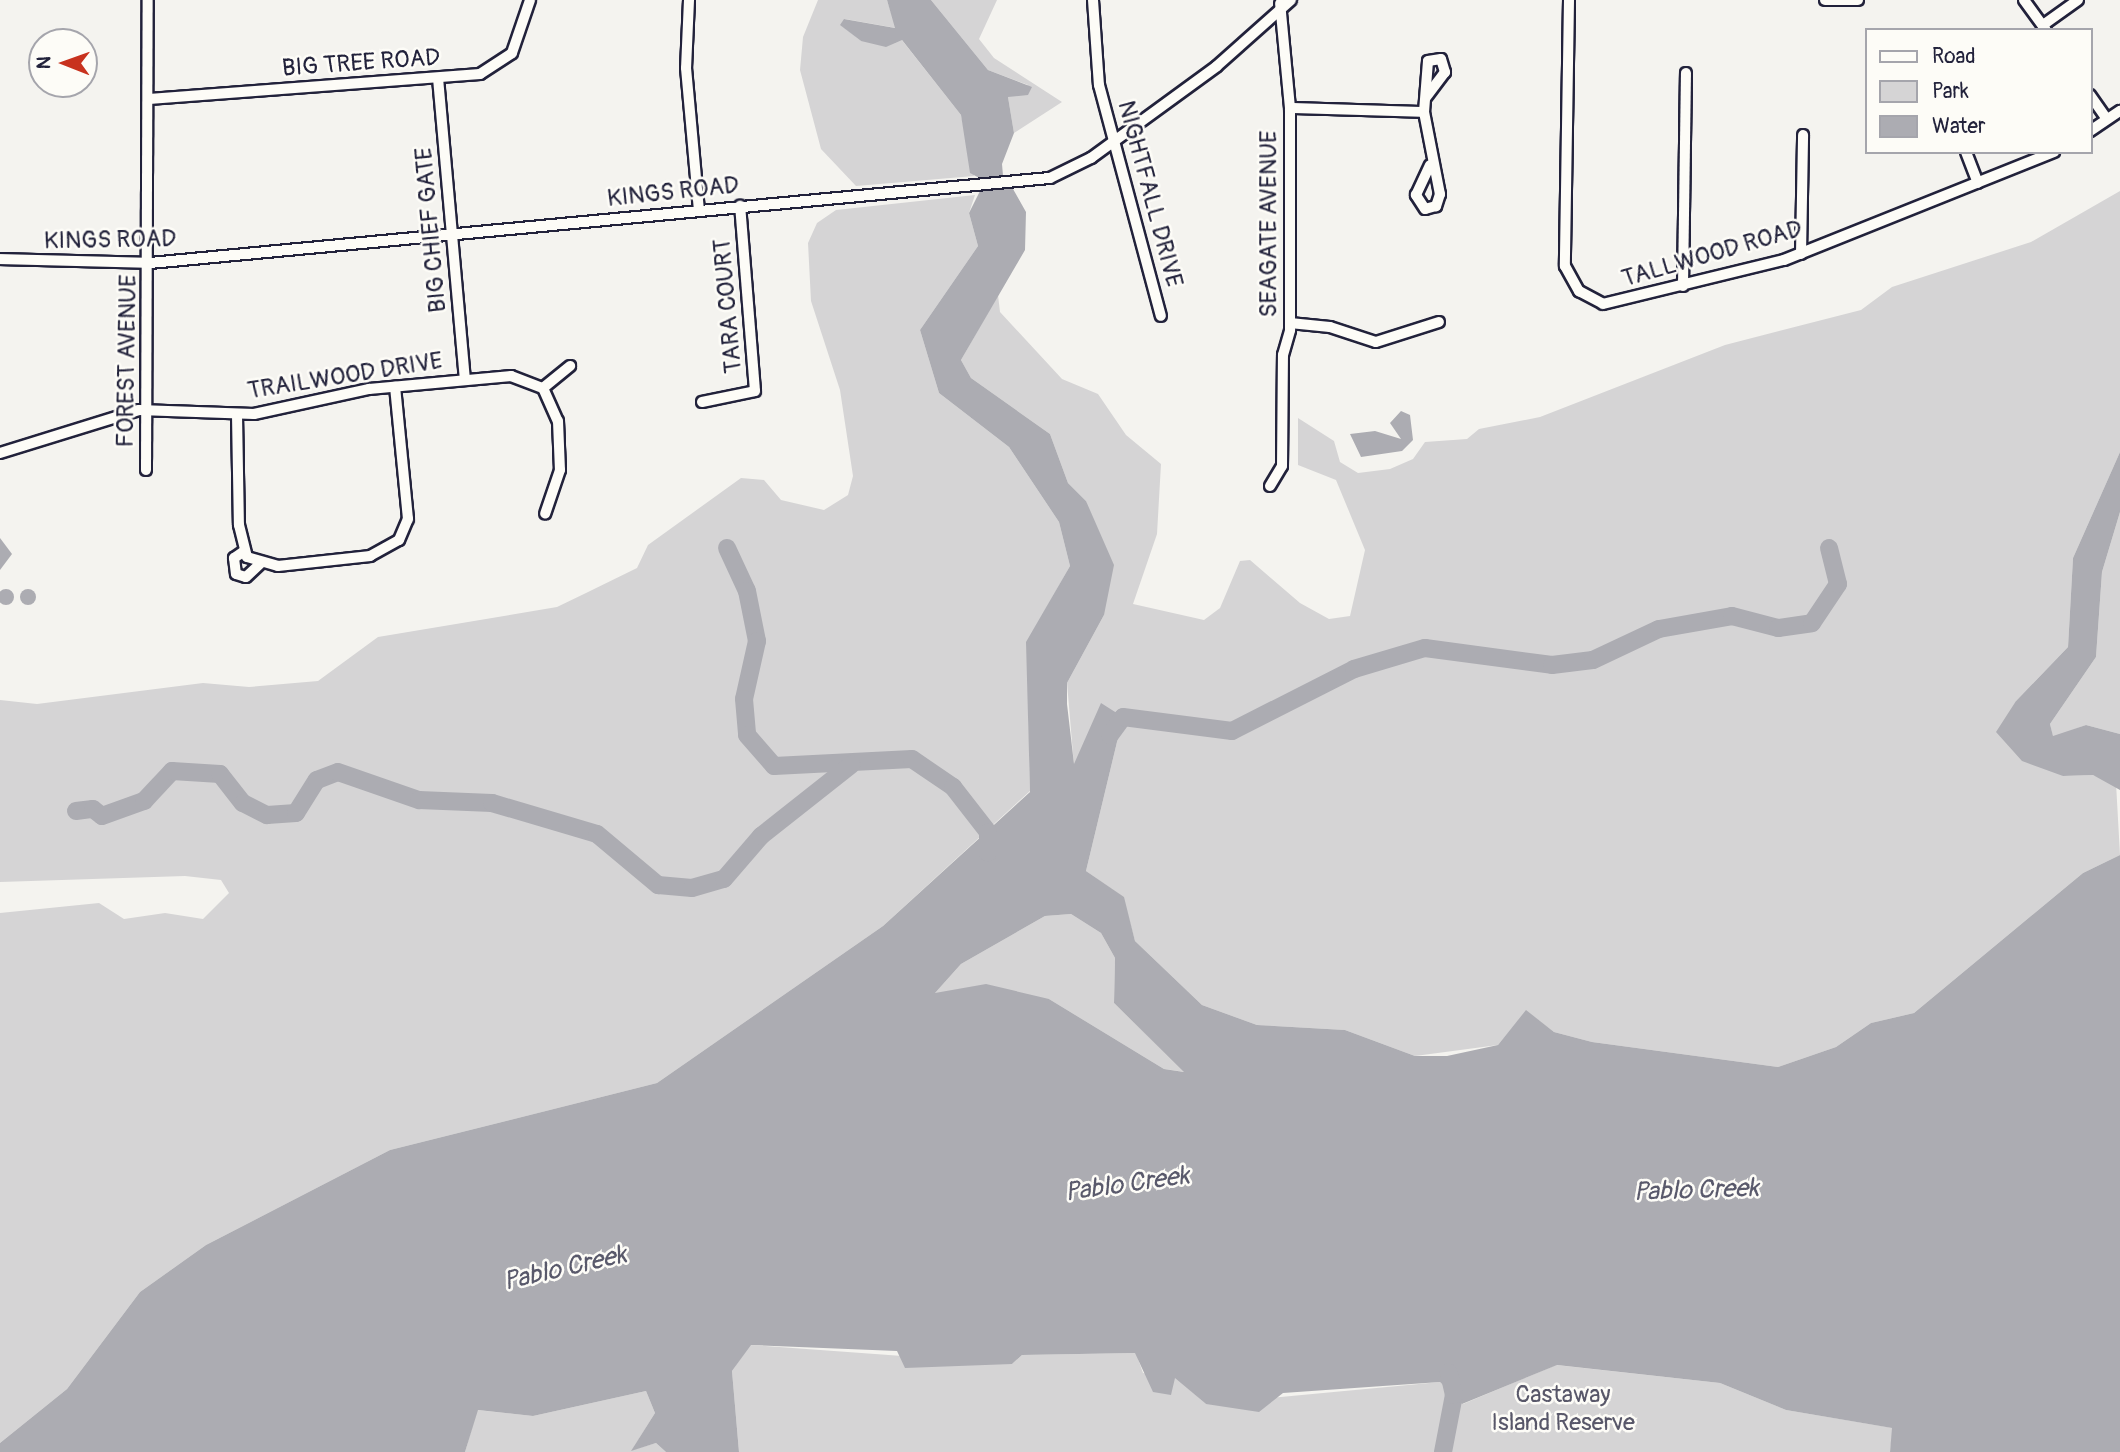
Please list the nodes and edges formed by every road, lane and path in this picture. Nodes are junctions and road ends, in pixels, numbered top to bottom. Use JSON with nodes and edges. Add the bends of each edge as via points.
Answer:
{"nodes":[{"id":1,"x":148,"y":0,"type":"edge"},
{"id":2,"x":530,"y":0,"type":"edge"},
{"id":3,"x":689,"y":0,"type":"edge"},
{"id":4,"x":1093,"y":0,"type":"edge"},
{"id":5,"x":1291,"y":0,"type":"edge"},
{"id":6,"x":1569,"y":0,"type":"edge"},
{"id":7,"x":1825,"y":0,"type":"edge"},
{"id":8,"x":1858,"y":0,"type":"edge"},
{"id":9,"x":2024,"y":0,"type":"edge"},
{"id":10,"x":2078,"y":0,"type":"edge"},
{"id":11,"x":1280,"y":4,"type":"edge"},
{"id":12,"x":2044,"y":28,"type":"edge"},
{"id":13,"x":1686,"y":73,"type":"dead end"},
{"id":14,"x":438,"y":78,"type":"junction"},
{"id":15,"x":1426,"y":97,"type":"dead end"},
{"id":16,"x":2092,"y":98,"type":"edge"},
{"id":17,"x":149,"y":99,"type":"junction"},
{"id":18,"x":1290,"y":108,"type":"junction"},
{"id":19,"x":2120,"y":111,"type":"edge"},
{"id":20,"x":1424,"y":112,"type":"junction"},
{"id":21,"x":2107,"y":119,"type":"junction"},
{"id":22,"x":2092,"y":130,"type":"edge"},
{"id":23,"x":1803,"y":135,"type":"dead end"},
{"id":24,"x":1113,"y":141,"type":"junction"},
{"id":25,"x":1967,"y":154,"type":"edge"},
{"id":26,"x":2049,"y":154,"type":"edge"},
{"id":27,"x":1430,"y":165,"type":"dead end"},
{"id":28,"x":1978,"y":183,"type":"junction"},
{"id":29,"x":740,"y":206,"type":"junction"},
{"id":30,"x":699,"y":210,"type":"junction"},
{"id":31,"x":452,"y":234,"type":"junction"},
{"id":32,"x":1801,"y":254,"type":"junction"},
{"id":33,"x":0,"y":259,"type":"edge"},
{"id":34,"x":150,"y":263,"type":"junction"},
{"id":35,"x":1683,"y":286,"type":"junction"},
{"id":36,"x":1161,"y":316,"type":"dead end"},
{"id":37,"x":1439,"y":322,"type":"dead end"},
{"id":38,"x":1290,"y":323,"type":"junction"},
{"id":39,"x":570,"y":366,"type":"dead end"},
{"id":40,"x":465,"y":378,"type":"junction"},
{"id":41,"x":395,"y":387,"type":"junction"},
{"id":42,"x":543,"y":388,"type":"junction"},
{"id":43,"x":702,"y":402,"type":"dead end"},
{"id":44,"x":146,"y":410,"type":"junction"},
{"id":45,"x":237,"y":415,"type":"junction"},
{"id":46,"x":0,"y":453,"type":"edge"},
{"id":47,"x":146,"y":470,"type":"dead end"},
{"id":48,"x":1270,"y":486,"type":"dead end"},
{"id":49,"x":545,"y":514,"type":"dead end"},
{"id":50,"x":243,"y":552,"type":"junction"},
{"id":51,"x":261,"y":563,"type":"junction"}],
"edges":[{"from":1,"to":17,"type":"street","name":"FOREST AVENUE"},
{"from":2,"to":14,"type":"street","name":"BIG TREE ROAD","via":[[521,39],[502,63],[480,74]]},
{"from":3,"to":30,"type":"street","via":[[686,68]]},
{"from":4,"to":24,"type":"street","name":"NIGHTFALL DRIVE","via":[[1099,85]]},
{"from":5,"to":11,"type":"street","name":"KINGS ROAD"},
{"from":6,"to":35,"type":"street","name":"TALLWOOD ROAD","via":[[1564,58],[1569,279],[1603,304]]},
{"from":7,"to":8,"type":"street"},
{"from":9,"to":12,"type":"street"},
{"from":10,"to":12,"type":"street"},
{"from":11,"to":18,"type":"street","name":"SEAGATE AVENUE"},
{"from":11,"to":24,"type":"street","name":"KINGS ROAD","via":[[1217,66]]},
{"from":13,"to":35,"type":"street"},
{"from":14,"to":17,"type":"street","name":"BIG TREE ROAD"},
{"from":14,"to":31,"type":"street","name":"BIG CHIEF GATE"},
{"from":15,"to":20,"type":"street"},
{"from":16,"to":21,"type":"street"},
{"from":17,"to":34,"type":"street","name":"FOREST AVENUE"},
{"from":18,"to":20,"type":"street"},
{"from":18,"to":38,"type":"street","name":"SEAGATE AVENUE"},
{"from":19,"to":21,"type":"street"},
{"from":20,"to":27,"type":"street"},
{"from":21,"to":22,"type":"street"},
{"from":23,"to":32,"type":"street"},
{"from":24,"to":29,"type":"street","name":"KINGS ROAD","via":[[1063,174]]},
{"from":24,"to":36,"type":"street","name":"NIGHTFALL DRIVE"},
{"from":25,"to":28,"type":"street"},
{"from":26,"to":28,"type":"street","name":"TALLWOOD ROAD"},
{"from":28,"to":32,"type":"street","name":"TALLWOOD ROAD"},
{"from":29,"to":30,"type":"street","name":"KINGS ROAD"},
{"from":29,"to":43,"type":"street","name":"TARA COURT","via":[[755,391]]},
{"from":30,"to":31,"type":"street","name":"KINGS ROAD"},
{"from":31,"to":34,"type":"street","name":"KINGS ROAD"},
{"from":31,"to":40,"type":"street","name":"BIG CHIEF GATE"},
{"from":32,"to":35,"type":"street","name":"TALLWOOD ROAD"},
{"from":33,"to":34,"type":"street","name":"KINGS ROAD"},
{"from":34,"to":44,"type":"street","name":"FOREST AVENUE"},
{"from":37,"to":38,"type":"street","via":[[1376,342],[1330,327]]},
{"from":38,"to":48,"type":"street","name":"SEAGATE AVENUE","via":[[1283,355],[1282,466]]},
{"from":39,"to":42,"type":"street"},
{"from":40,"to":41,"type":"street","name":"TRAILWOOD DRIVE"},
{"from":40,"to":42,"type":"street","name":"TRAILWOOD DRIVE","via":[[511,376]]},
{"from":41,"to":45,"type":"street","name":"TRAILWOOD DRIVE"},
{"from":41,"to":51,"type":"street","via":[[409,509],[400,540],[370,556]]},
{"from":42,"to":49,"type":"street","via":[[561,443],[555,496]]},
{"from":44,"to":45,"type":"street","name":"TRAILWOOD DRIVE"},
{"from":44,"to":46,"type":"street","name":"TRAILWOOD DRIVE"},
{"from":44,"to":47,"type":"street","name":"FOREST AVENUE"},
{"from":45,"to":50,"type":"street"},
{"from":50,"to":51,"type":"street"},
{"from":50,"to":51,"type":"street","via":[[234,558],[236,574],[246,577]]}]}
